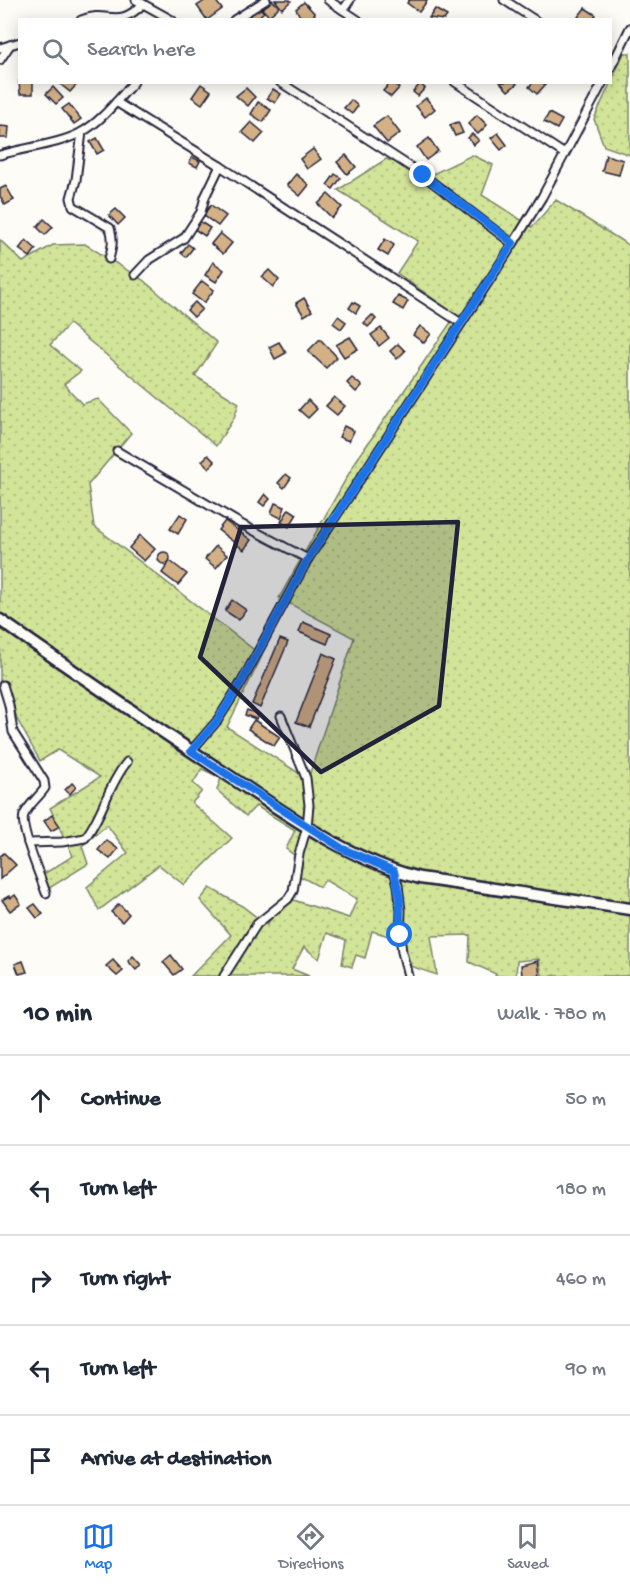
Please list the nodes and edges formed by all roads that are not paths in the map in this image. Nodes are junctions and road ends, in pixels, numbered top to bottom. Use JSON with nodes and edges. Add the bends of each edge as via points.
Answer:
{"nodes":[{"id":1,"x":266,"y":0,"type":"edge"},
{"id":2,"x":328,"y":0,"type":"edge"},
{"id":3,"x":350,"y":0,"type":"edge"},
{"id":4,"x":504,"y":0,"type":"edge"},
{"id":5,"x":139,"y":2,"type":"edge"},
{"id":6,"x":343,"y":10,"type":"junction"},
{"id":7,"x":86,"y":18,"type":"edge"},
{"id":8,"x":108,"y":18,"type":"edge"},
{"id":9,"x":122,"y":18,"type":"edge"},
{"id":10,"x":168,"y":18,"type":"edge"},
{"id":11,"x":237,"y":18,"type":"edge"},
{"id":12,"x":355,"y":18,"type":"edge"},
{"id":13,"x":532,"y":18,"type":"edge"},
{"id":14,"x":630,"y":28,"type":"edge"},
{"id":15,"x":18,"y":43,"type":"edge"},
{"id":16,"x":10,"y":45,"type":"junction"},
{"id":17,"x":0,"y":48,"type":"edge"},
{"id":18,"x":0,"y":60,"type":"edge"},
{"id":19,"x":612,"y":65,"type":"edge"},
{"id":20,"x":132,"y":84,"type":"edge"},
{"id":21,"x":283,"y":84,"type":"edge"},
{"id":22,"x":458,"y":84,"type":"edge"},
{"id":23,"x":602,"y":84,"type":"edge"},
{"id":24,"x":116,"y":102,"type":"junction"},
{"id":25,"x":82,"y":132,"type":"junction"},
{"id":26,"x":563,"y":153,"type":"junction"},
{"id":27,"x":0,"y":155,"type":"edge"},
{"id":28,"x":220,"y":166,"type":"junction"},
{"id":29,"x":513,"y":243,"type":"junction"},
{"id":30,"x":109,"y":259,"type":"dead end"},
{"id":31,"x":135,"y":275,"type":"dead end"},
{"id":32,"x":461,"y":323,"type":"junction"},
{"id":33,"x":117,"y":451,"type":"dead end"},
{"id":34,"x":308,"y":559,"type":"junction"},
{"id":35,"x":0,"y":620,"type":"edge"},
{"id":36,"x":3,"y":685,"type":"dead end"},
{"id":37,"x":282,"y":716,"type":"dead end"},
{"id":38,"x":191,"y":751,"type":"junction"},
{"id":39,"x":127,"y":762,"type":"dead end"},
{"id":40,"x":307,"y":827,"type":"junction"},
{"id":41,"x":28,"y":843,"type":"junction"},
{"id":42,"x":394,"y":871,"type":"junction"},
{"id":43,"x":46,"y":892,"type":"dead end"},
{"id":44,"x":630,"y":909,"type":"edge"},
{"id":45,"x":223,"y":975,"type":"edge"},
{"id":46,"x":408,"y":976,"type":"edge"}],
"edges":[{"from":1,"to":11,"type":"street"},
{"from":2,"to":6,"type":"street"},
{"from":3,"to":6,"type":"street"},
{"from":4,"to":13,"type":"street"},
{"from":5,"to":9,"type":"street"},
{"from":5,"to":10,"type":"street"},
{"from":6,"to":12,"type":"street"},
{"from":7,"to":8,"type":"street"},
{"from":14,"to":19,"type":"street"},
{"from":15,"to":16,"type":"street"},
{"from":16,"to":17,"type":"street"},
{"from":16,"to":18,"type":"street"},
{"from":20,"to":24,"type":"street"},
{"from":21,"to":29,"type":"street","via":[[423,175]]},
{"from":22,"to":26,"type":"street"},
{"from":23,"to":26,"type":"street"},
{"from":24,"to":25,"type":"street"},
{"from":24,"to":28,"type":"street"},
{"from":25,"to":27,"type":"street"},
{"from":25,"to":30,"type":"street","via":[[71,198],[73,206],[110,228],[113,245]]},
{"from":26,"to":29,"type":"street","via":[[542,197]]},
{"from":28,"to":31,"type":"street","via":[[201,212],[184,238],[149,260]]},
{"from":28,"to":32,"type":"street"},
{"from":29,"to":32,"type":"street"},
{"from":32,"to":34,"type":"street"},
{"from":33,"to":34,"type":"street"},
{"from":34,"to":38,"type":"street","via":[[241,683],[217,721]]},
{"from":35,"to":38,"type":"main road"},
{"from":36,"to":41,"type":"street","via":[[13,732],[44,781],[45,788],[23,819]]},
{"from":37,"to":40,"type":"street","via":[[306,778]]},
{"from":38,"to":40,"type":"main road"},
{"from":39,"to":41,"type":"street","via":[[116,775],[86,837]]},
{"from":40,"to":42,"type":"main road","via":[[343,849]]},
{"from":40,"to":45,"type":"street","via":[[298,854],[293,891],[257,924]]},
{"from":41,"to":43,"type":"street"},
{"from":42,"to":44,"type":"main road"},
{"from":42,"to":46,"type":"street"}]}
